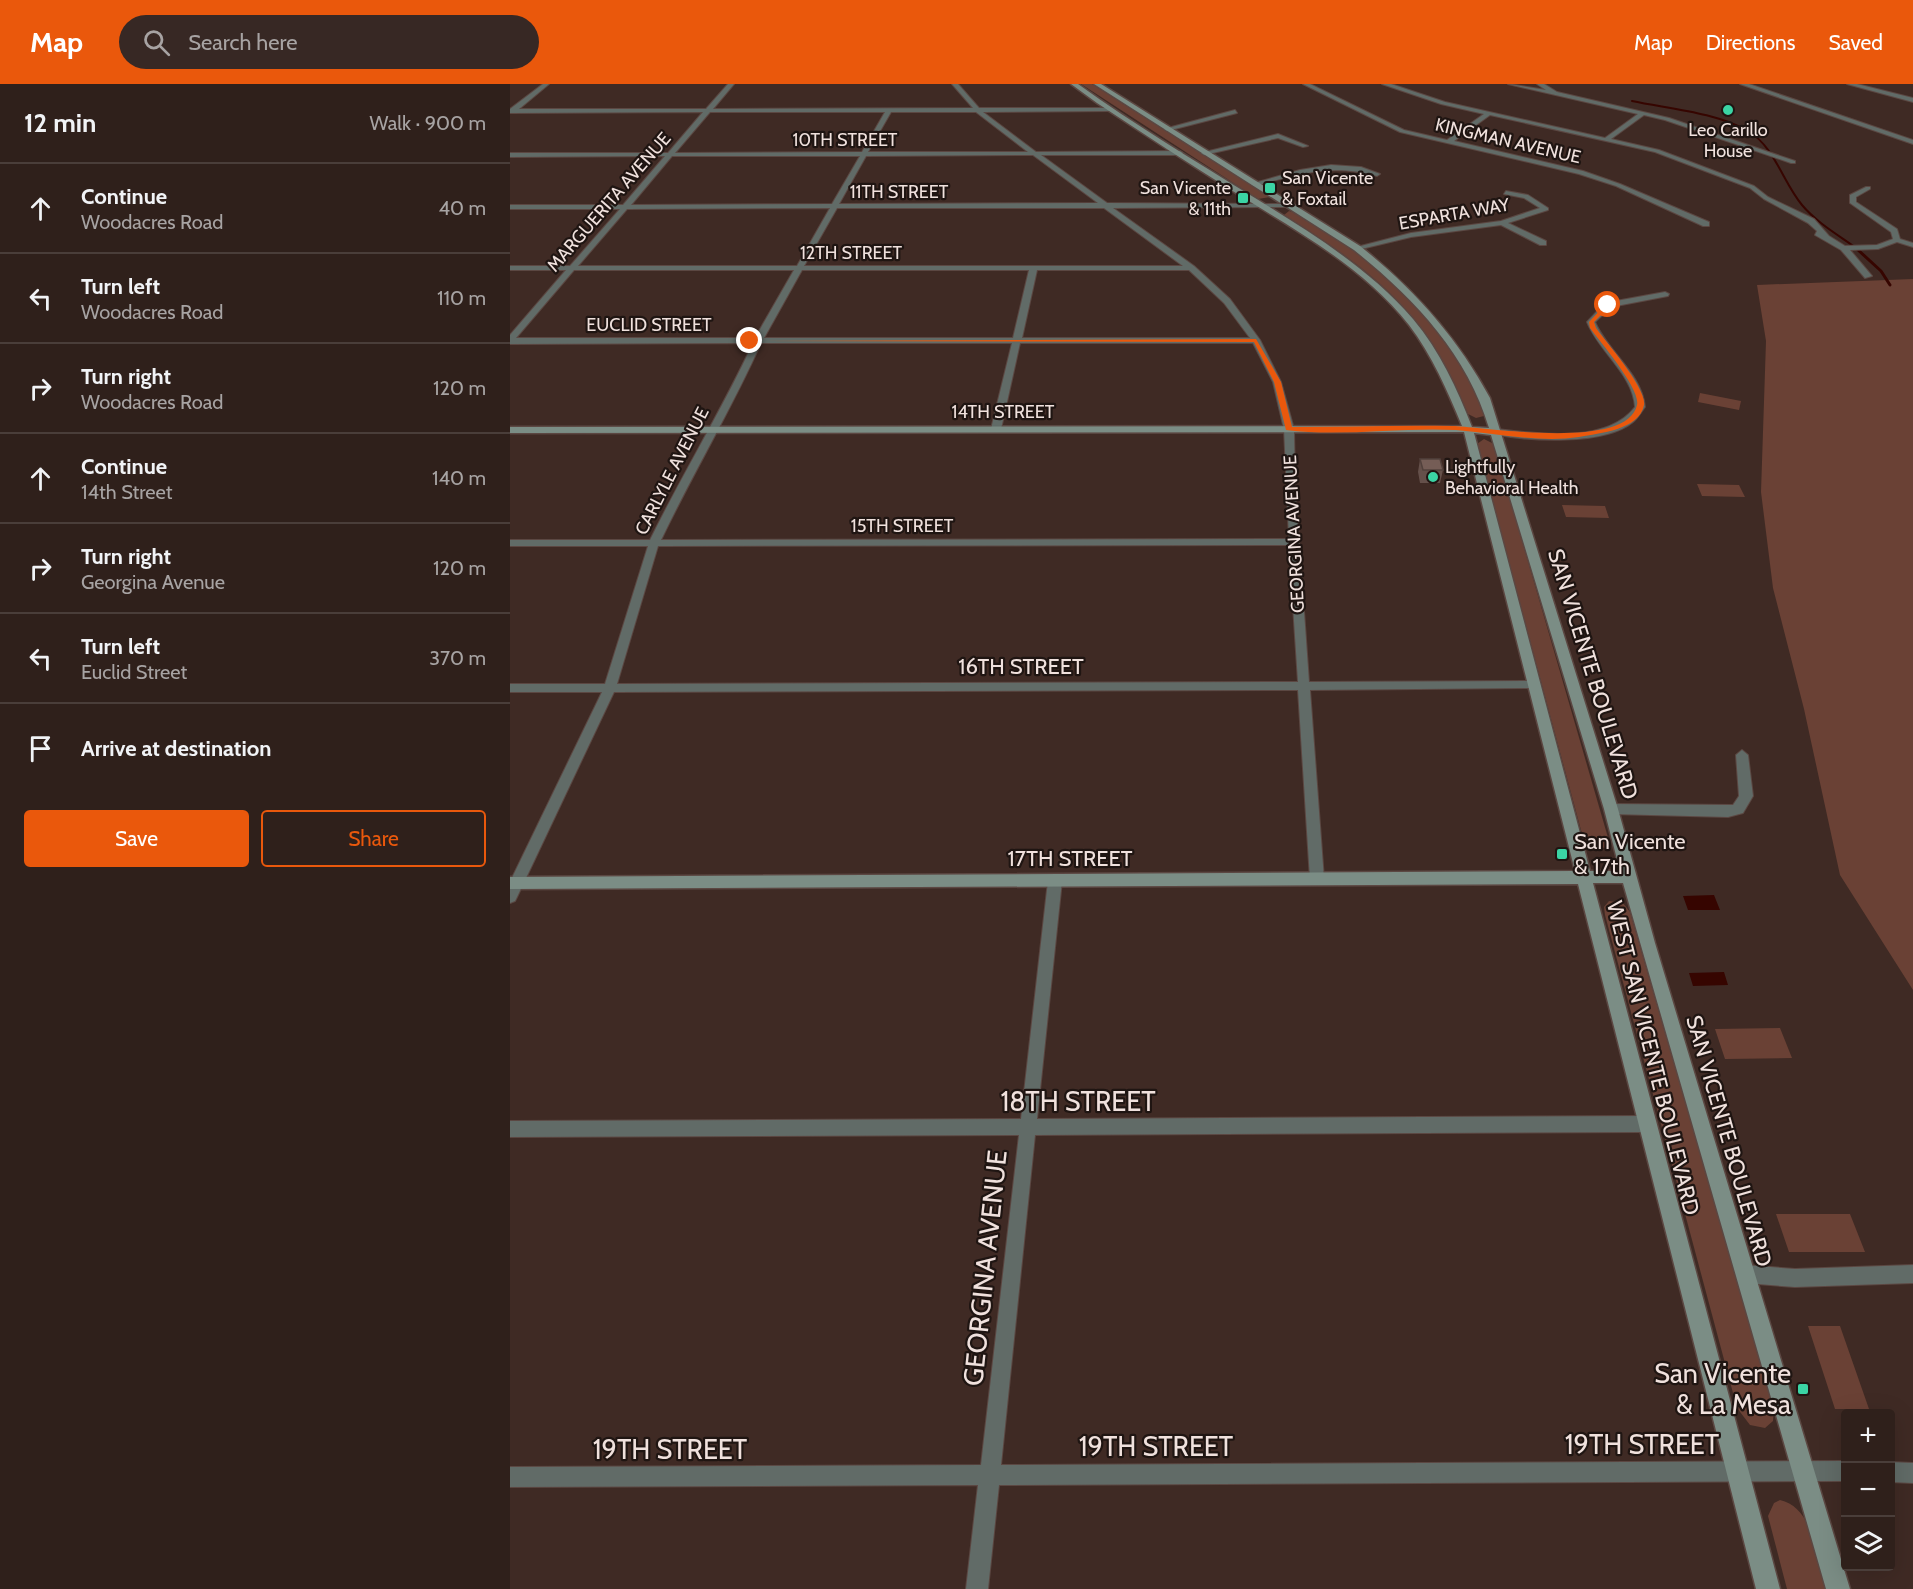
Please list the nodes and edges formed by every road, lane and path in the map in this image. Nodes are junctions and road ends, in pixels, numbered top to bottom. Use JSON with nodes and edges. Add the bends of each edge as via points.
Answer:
{"nodes":[{"id":1,"x":546,"y":84,"type":"edge"},
{"id":2,"x":731,"y":84,"type":"edge"},
{"id":3,"x":955,"y":84,"type":"edge"},
{"id":4,"x":1074,"y":84,"type":"edge"},
{"id":5,"x":1097,"y":84,"type":"edge"},
{"id":6,"x":1306,"y":84,"type":"edge"},
{"id":7,"x":1385,"y":84,"type":"edge"},
{"id":8,"x":1511,"y":84,"type":"edge"},
{"id":9,"x":1540,"y":84,"type":"edge"},
{"id":10,"x":1743,"y":84,"type":"edge"},
{"id":11,"x":1850,"y":84,"type":"edge"},
{"id":12,"x":1555,"y":93,"type":"junction"},
{"id":13,"x":1913,"y":102,"type":"edge"},
{"id":14,"x":889,"y":110,"type":"junction"},
{"id":15,"x":977,"y":110,"type":"junction"},
{"id":16,"x":1111,"y":110,"type":"junction"},
{"id":17,"x":708,"y":111,"type":"junction"},
{"id":18,"x":511,"y":112,"type":"edge"},
{"id":19,"x":1235,"y":112,"type":"dead end"},
{"id":20,"x":1489,"y":113,"type":"junction"},
{"id":21,"x":1643,"y":113,"type":"junction"},
{"id":22,"x":1167,"y":129,"type":"junction"},
{"id":23,"x":1608,"y":138,"type":"junction"},
{"id":24,"x":1448,"y":142,"type":"junction"},
{"id":25,"x":1913,"y":142,"type":"edge"},
{"id":26,"x":1305,"y":146,"type":"dead end"},
{"id":27,"x":1180,"y":153,"type":"junction"},
{"id":28,"x":1204,"y":153,"type":"junction"},
{"id":29,"x":510,"y":155,"type":"edge"},
{"id":30,"x":670,"y":155,"type":"junction"},
{"id":31,"x":864,"y":155,"type":"junction"},
{"id":32,"x":1036,"y":155,"type":"junction"},
{"id":33,"x":1793,"y":162,"type":"dead end"},
{"id":34,"x":1377,"y":174,"type":"dead end"},
{"id":35,"x":1254,"y":184,"type":"junction"},
{"id":36,"x":1868,"y":188,"type":"dead end"},
{"id":37,"x":1506,"y":193,"type":"dead end"},
{"id":38,"x":1260,"y":205,"type":"junction"},
{"id":39,"x":1288,"y":205,"type":"junction"},
{"id":40,"x":625,"y":206,"type":"junction"},
{"id":41,"x":1106,"y":206,"type":"junction"},
{"id":42,"x":510,"y":207,"type":"edge"},
{"id":43,"x":834,"y":207,"type":"junction"},
{"id":44,"x":1502,"y":223,"type":"junction"},
{"id":45,"x":1706,"y":224,"type":"dead end"},
{"id":46,"x":1897,"y":240,"type":"junction"},
{"id":47,"x":1543,"y":243,"type":"dead end"},
{"id":48,"x":1913,"y":245,"type":"edge"},
{"id":49,"x":1357,"y":248,"type":"junction"},
{"id":50,"x":1844,"y":248,"type":"junction"},
{"id":51,"x":1034,"y":267,"type":"junction"},
{"id":52,"x":510,"y":268,"type":"edge"},
{"id":53,"x":573,"y":268,"type":"junction"},
{"id":54,"x":800,"y":268,"type":"junction"},
{"id":55,"x":1191,"y":268,"type":"junction"},
{"id":56,"x":1868,"y":276,"type":"dead end"},
{"id":57,"x":1665,"y":294,"type":"dead end"},
{"id":58,"x":510,"y":340,"type":"edge"},
{"id":59,"x":1015,"y":340,"type":"junction"},
{"id":60,"x":1256,"y":340,"type":"junction"},
{"id":61,"x":758,"y":341,"type":"junction"},
{"id":62,"x":996,"y":429,"type":"junction"},
{"id":63,"x":1289,"y":429,"type":"junction"},
{"id":64,"x":1468,"y":429,"type":"junction"},
{"id":65,"x":510,"y":430,"type":"edge"},
{"id":66,"x":713,"y":430,"type":"junction"},
{"id":67,"x":1496,"y":432,"type":"junction"},
{"id":68,"x":1293,"y":542,"type":"junction"},
{"id":69,"x":510,"y":543,"type":"edge"},
{"id":70,"x":654,"y":543,"type":"junction"},
{"id":71,"x":1302,"y":686,"type":"junction"},
{"id":72,"x":1533,"y":686,"type":"junction"},
{"id":73,"x":510,"y":688,"type":"edge"},
{"id":74,"x":610,"y":688,"type":"junction"},
{"id":75,"x":1742,"y":755,"type":"dead end"},
{"id":76,"x":1611,"y":809,"type":"junction"},
{"id":77,"x":1584,"y":877,"type":"junction"},
{"id":78,"x":1631,"y":877,"type":"junction"},
{"id":79,"x":1317,"y":879,"type":"junction"},
{"id":80,"x":1055,"y":881,"type":"junction"},
{"id":81,"x":513,"y":887,"type":"edge"},
{"id":82,"x":1646,"y":1124,"type":"junction"},
{"id":83,"x":1028,"y":1127,"type":"junction"},
{"id":84,"x":510,"y":1129,"type":"edge"},
{"id":85,"x":1745,"y":1274,"type":"junction"},
{"id":86,"x":1913,"y":1274,"type":"edge"},
{"id":87,"x":1802,"y":1469,"type":"junction"},
{"id":88,"x":1737,"y":1471,"type":"junction"},
{"id":89,"x":1841,"y":1471,"type":"edge"},
{"id":90,"x":1895,"y":1472,"type":"edge"},
{"id":91,"x":1913,"y":1473,"type":"edge"},
{"id":92,"x":990,"y":1474,"type":"junction"},
{"id":93,"x":510,"y":1477,"type":"edge"},
{"id":94,"x":977,"y":1589,"type":"edge"},
{"id":95,"x":1768,"y":1589,"type":"edge"},
{"id":96,"x":1838,"y":1589,"type":"edge"}],
"edges":[{"from":1,"to":18,"type":"street"},
{"from":2,"to":17,"type":"street","name":"MARGUERITA AVENUE"},
{"from":3,"to":15,"type":"street","name":"GEORGINA AVENUE"},
{"from":4,"to":16,"type":"main road","name":"WEST SAN VICENTE BOULEVARD"},
{"from":5,"to":22,"type":"main road","name":"SAN VICENTE BOULEVARD"},
{"from":6,"to":24,"type":"street","name":"KINGMAN AVENUE","via":[[1389,125]]},
{"from":7,"to":20,"type":"street","via":[[1433,101]]},
{"from":8,"to":12,"type":"street"},
{"from":9,"to":12,"type":"street"},
{"from":10,"to":25,"type":"street"},
{"from":11,"to":13,"type":"street"},
{"from":12,"to":21,"type":"street"},
{"from":14,"to":15,"type":"street"},
{"from":14,"to":17,"type":"street"},
{"from":14,"to":31,"type":"street","name":"CARLYLE AVENUE"},
{"from":15,"to":16,"type":"street"},
{"from":15,"to":32,"type":"street","name":"GEORGINA AVENUE"},
{"from":16,"to":27,"type":"main road","name":"WEST SAN VICENTE BOULEVARD"},
{"from":17,"to":18,"type":"street"},
{"from":17,"to":30,"type":"street","name":"MARGUERITA AVENUE"},
{"from":19,"to":22,"type":"street"},
{"from":20,"to":23,"type":"street"},
{"from":20,"to":24,"type":"street"},
{"from":21,"to":23,"type":"street"},
{"from":21,"to":33,"type":"street"},
{"from":22,"to":28,"type":"main road","name":"SAN VICENTE BOULEVARD"},
{"from":23,"to":50,"type":"street","via":[[1739,181],[1766,198],[1775,211]]},
{"from":24,"to":45,"type":"street","name":"KINGMAN AVENUE","via":[[1598,177]]},
{"from":26,"to":28,"type":"street","via":[[1278,136]]},
{"from":27,"to":32,"type":"street","name":"10TH STREET"},
{"from":27,"to":38,"type":"main road","name":"WEST SAN VICENTE BOULEVARD"},
{"from":28,"to":35,"type":"main road","name":"SAN VICENTE BOULEVARD"},
{"from":29,"to":30,"type":"street","name":"10TH STREET"},
{"from":30,"to":31,"type":"street","name":"10TH STREET"},
{"from":30,"to":40,"type":"street","name":"MARGUERITA AVENUE"},
{"from":31,"to":32,"type":"street","name":"10TH STREET"},
{"from":31,"to":43,"type":"street","name":"CARLYLE AVENUE"},
{"from":32,"to":41,"type":"street","name":"GEORGINA AVENUE"},
{"from":34,"to":35,"type":"street","via":[[1352,166],[1329,166]]},
{"from":35,"to":39,"type":"main road","name":"SAN VICENTE BOULEVARD"},
{"from":36,"to":46,"type":"street","via":[[1852,196],[1853,203],[1894,231]]},
{"from":37,"to":44,"type":"street","name":"ESPARTA WAY","via":[[1527,196],[1546,209]]},
{"from":38,"to":39,"type":"street","name":"11TH STREET"},
{"from":38,"to":41,"type":"street","name":"11TH STREET"},
{"from":38,"to":64,"type":"main road","name":"WEST SAN VICENTE BOULEVARD","via":[[1347,260],[1389,296],[1436,356],[1456,394]]},
{"from":39,"to":49,"type":"main road","name":"SAN VICENTE BOULEVARD"},
{"from":40,"to":42,"type":"street","name":"11TH STREET"},
{"from":40,"to":43,"type":"street","name":"11TH STREET"},
{"from":40,"to":53,"type":"street","name":"MARGUERITA AVENUE"},
{"from":41,"to":43,"type":"street","name":"11TH STREET"},
{"from":41,"to":55,"type":"street","name":"GEORGINA AVENUE"},
{"from":43,"to":54,"type":"street","name":"CARLYLE AVENUE"},
{"from":44,"to":47,"type":"street"},
{"from":44,"to":49,"type":"street","name":"ESPARTA WAY","via":[[1411,235]]},
{"from":46,"to":48,"type":"street"},
{"from":46,"to":50,"type":"street","via":[[1878,247]]},
{"from":49,"to":67,"type":"main road","name":"SAN VICENTE BOULEVARD","via":[[1405,288],[1442,327],[1485,398]]},
{"from":50,"to":56,"type":"street"},
{"from":51,"to":54,"type":"street","name":"12TH STREET"},
{"from":51,"to":55,"type":"street","name":"12TH STREET"},
{"from":51,"to":59,"type":"street"},
{"from":52,"to":53,"type":"street","name":"12TH STREET"},
{"from":53,"to":54,"type":"street","name":"12TH STREET"},
{"from":53,"to":58,"type":"street","name":"MARGUERITA AVENUE"},
{"from":54,"to":61,"type":"street","name":"CARLYLE AVENUE"},
{"from":55,"to":60,"type":"street","name":"GEORGINA AVENUE","via":[[1227,301]]},
{"from":57,"to":67,"type":"street","via":[[1608,305],[1592,322],[1595,334],[1639,393],[1640,407],[1631,420],[1612,429],[1576,435]]},
{"from":58,"to":61,"type":"street","name":"EUCLID STREET"},
{"from":59,"to":60,"type":"street","name":"EUCLID STREET"},
{"from":59,"to":61,"type":"street","name":"EUCLID STREET"},
{"from":59,"to":62,"type":"street"},
{"from":60,"to":63,"type":"street","name":"GEORGINA AVENUE","via":[[1277,382]]},
{"from":61,"to":66,"type":"street","name":"CARLYLE AVENUE"},
{"from":62,"to":63,"type":"main road","name":"14TH STREET"},
{"from":62,"to":66,"type":"main road","name":"14TH STREET"},
{"from":63,"to":64,"type":"main road","name":"14TH STREET"},
{"from":63,"to":68,"type":"street","name":"GEORGINA AVENUE"},
{"from":64,"to":67,"type":"main road","name":"14TH STREET"},
{"from":64,"to":72,"type":"main road","name":"WEST SAN VICENTE BOULEVARD"},
{"from":65,"to":66,"type":"main road","name":"14TH STREET"},
{"from":66,"to":70,"type":"street","name":"CARLYLE AVENUE"},
{"from":67,"to":76,"type":"main road","name":"SAN VICENTE BOULEVARD"},
{"from":68,"to":70,"type":"street","name":"15TH STREET"},
{"from":68,"to":71,"type":"street","name":"GEORGINA AVENUE"},
{"from":69,"to":70,"type":"street","name":"15TH STREET"},
{"from":70,"to":74,"type":"street","name":"CARLYLE AVENUE"},
{"from":71,"to":72,"type":"street","name":"16TH STREET"},
{"from":71,"to":74,"type":"street","name":"16TH STREET"},
{"from":71,"to":79,"type":"street","name":"GEORGINA AVENUE"},
{"from":72,"to":77,"type":"main road","name":"WEST SAN VICENTE BOULEVARD"},
{"from":73,"to":74,"type":"street","name":"16TH STREET"},
{"from":74,"to":81,"type":"street","name":"CARLYLE AVENUE"},
{"from":75,"to":76,"type":"street","via":[[1746,796],[1738,809],[1728,813]]},
{"from":76,"to":78,"type":"main road","name":"SAN VICENTE BOULEVARD"},
{"from":77,"to":78,"type":"main road","name":"17TH STREET"},
{"from":77,"to":79,"type":"main road","name":"17TH STREET"},
{"from":77,"to":82,"type":"main road","name":"WEST SAN VICENTE BOULEVARD"},
{"from":78,"to":85,"type":"main road","name":"SAN VICENTE BOULEVARD"},
{"from":79,"to":80,"type":"main road","name":"17TH STREET"},
{"from":80,"to":81,"type":"main road","name":"17TH STREET"},
{"from":80,"to":83,"type":"street","name":"GEORGINA AVENUE"},
{"from":82,"to":83,"type":"street","name":"18TH STREET"},
{"from":82,"to":88,"type":"main road","name":"WEST SAN VICENTE BOULEVARD"},
{"from":83,"to":84,"type":"street","name":"18TH STREET"},
{"from":83,"to":92,"type":"street","name":"GEORGINA AVENUE"},
{"from":85,"to":86,"type":"street","via":[[1795,1278]]},
{"from":85,"to":87,"type":"main road","name":"SAN VICENTE BOULEVARD"},
{"from":87,"to":88,"type":"street","name":"19TH STREET"},
{"from":87,"to":89,"type":"street","name":"19TH STREET"},
{"from":87,"to":96,"type":"main road","name":"SAN VICENTE BOULEVARD"},
{"from":88,"to":92,"type":"street","name":"19TH STREET"},
{"from":88,"to":95,"type":"main road","name":"WEST SAN VICENTE BOULEVARD"},
{"from":90,"to":91,"type":"street"},
{"from":92,"to":93,"type":"street","name":"19TH STREET"},
{"from":92,"to":94,"type":"street","name":"GEORGINA AVENUE"}]}
